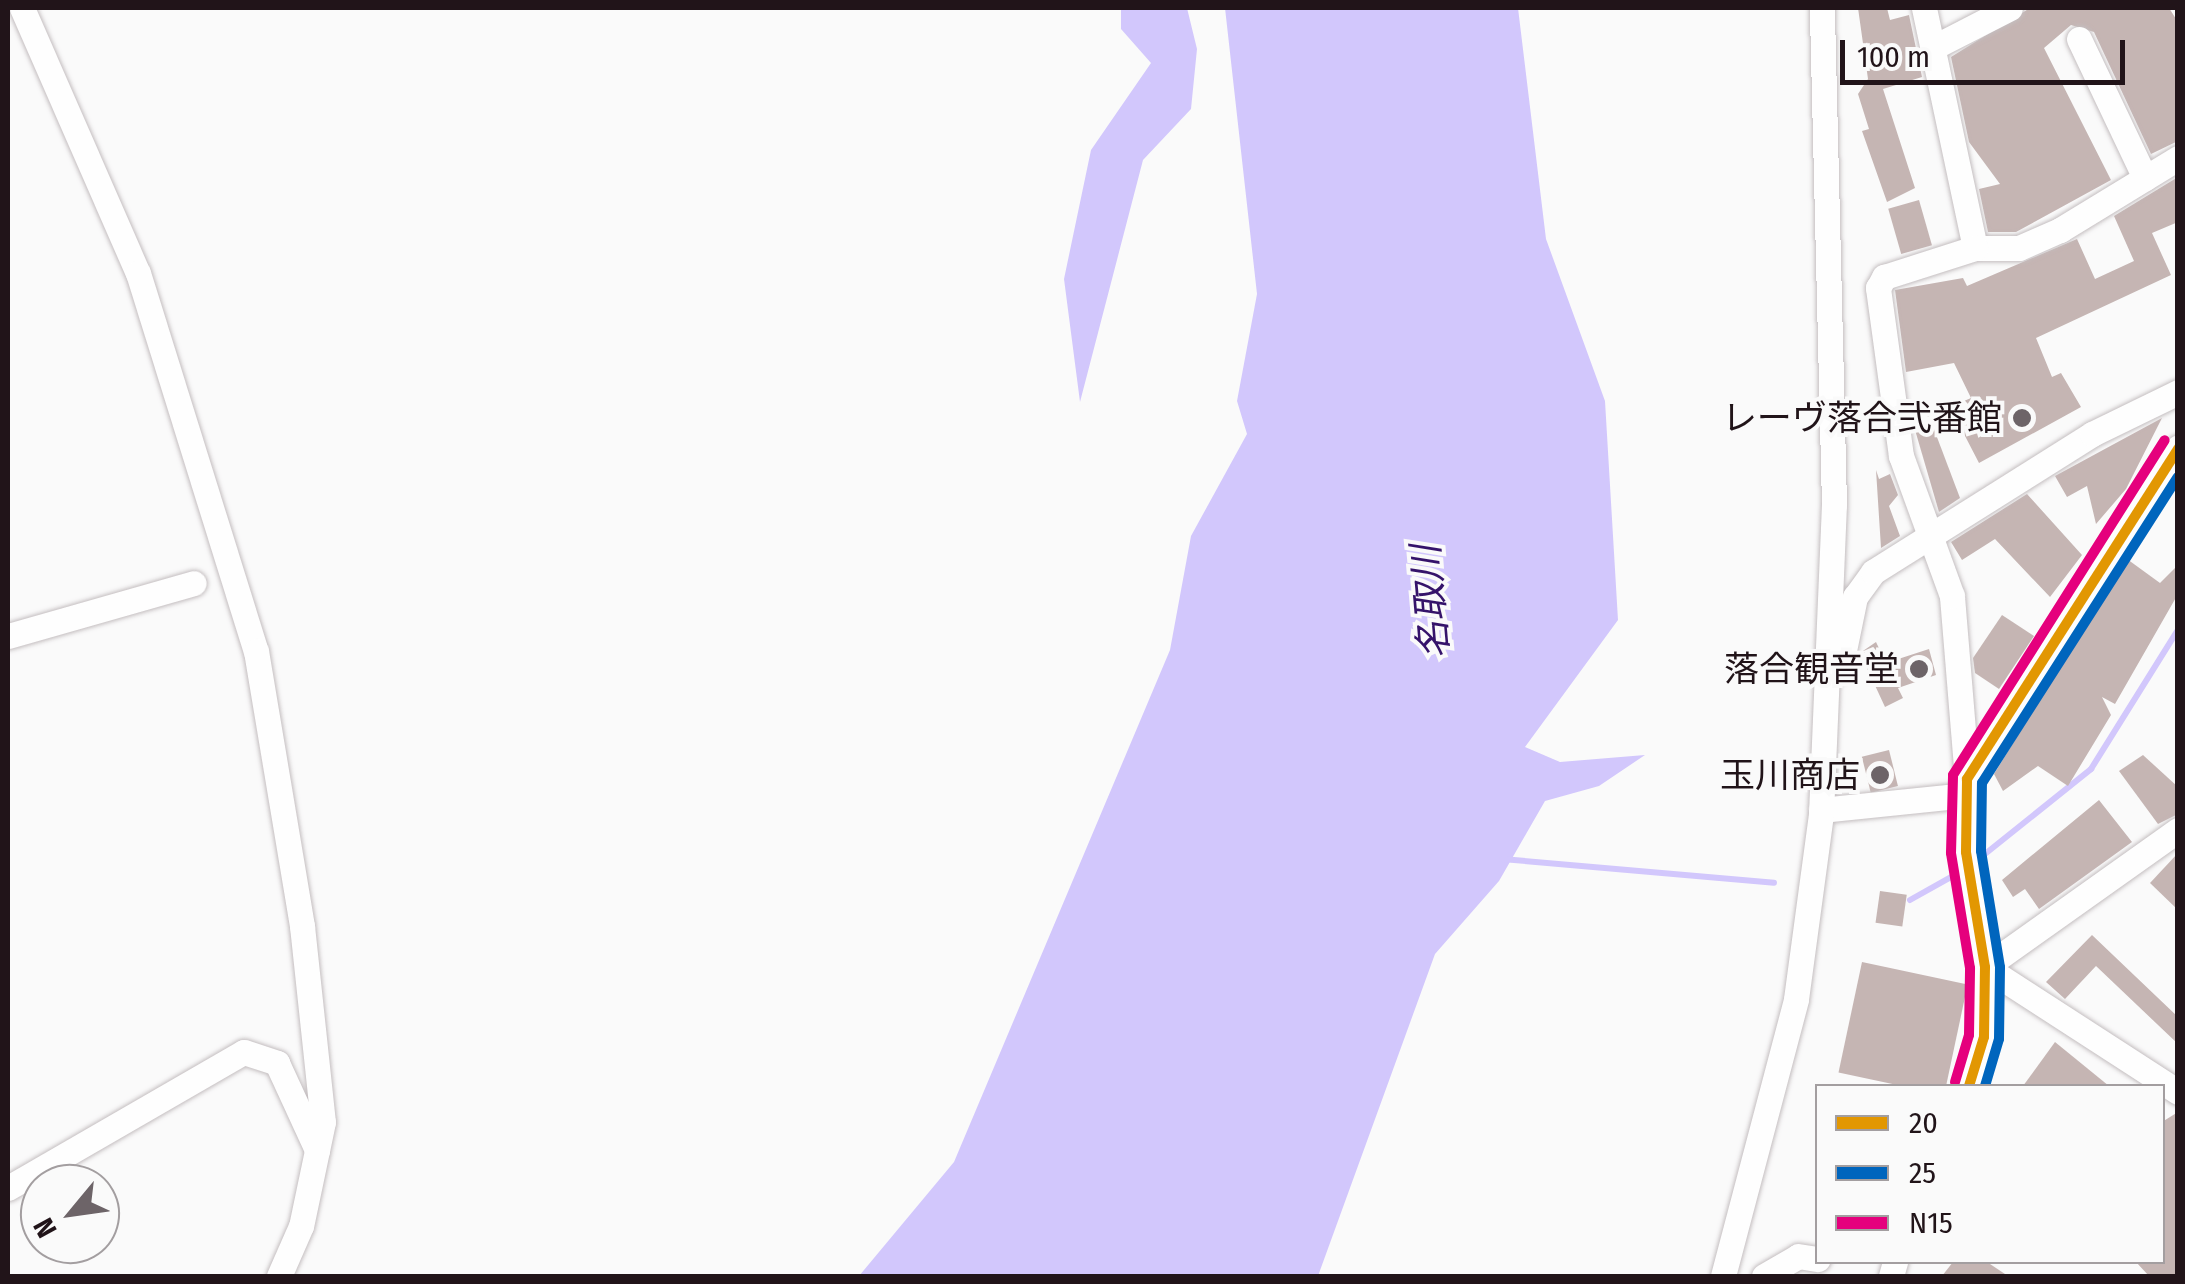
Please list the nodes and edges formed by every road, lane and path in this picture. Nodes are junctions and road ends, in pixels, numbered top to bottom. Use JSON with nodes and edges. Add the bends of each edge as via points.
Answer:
{"nodes":[{"id":1,"x":22,"y":8,"type":"edge"},
{"id":2,"x":1822,"y":8,"type":"edge"},
{"id":3,"x":1924,"y":8,"type":"edge"},
{"id":4,"x":2010,"y":8,"type":"edge"},
{"id":5,"x":2079,"y":39,"type":"dead end"},
{"id":6,"x":1936,"y":46,"type":"junction"},
{"id":7,"x":2178,"y":158,"type":"edge"},
{"id":8,"x":2146,"y":178,"type":"junction"},
{"id":9,"x":1975,"y":248,"type":"junction"},
{"id":10,"x":2178,"y":392,"type":"edge"},
{"id":11,"x":2178,"y":448,"type":"edge"},
{"id":12,"x":1924,"y":539,"type":"junction"},
{"id":13,"x":194,"y":584,"type":"dead end"},
{"id":14,"x":8,"y":636,"type":"edge"},
{"id":15,"x":1826,"y":691,"type":"junction"},
{"id":16,"x":1966,"y":787,"type":"junction"},
{"id":17,"x":1822,"y":810,"type":"junction"},
{"id":18,"x":2178,"y":830,"type":"edge"},
{"id":19,"x":1986,"y":967,"type":"junction"},
{"id":20,"x":2174,"y":1083,"type":"edge"},
{"id":21,"x":1970,"y":1084,"type":"edge"},
{"id":22,"x":320,"y":1153,"type":"junction"},
{"id":23,"x":8,"y":1188,"type":"edge"},
{"id":24,"x":1815,"y":1259,"type":"edge"},
{"id":25,"x":280,"y":1276,"type":"edge"},
{"id":26,"x":1723,"y":1276,"type":"edge"},
{"id":27,"x":1764,"y":1276,"type":"edge"}],
"edges":[{"from":1,"to":22,"type":"street","via":[[138,272],[233,560],[302,926]]},
{"from":2,"to":15,"type":"street","via":[[1834,505]]},
{"from":3,"to":6,"type":"street"},
{"from":4,"to":6,"type":"street"},
{"from":5,"to":8,"type":"street"},
{"from":6,"to":9,"type":"street"},
{"from":7,"to":8,"type":"street"},
{"from":8,"to":9,"type":"street","via":[[2019,248]]},
{"from":9,"to":12,"type":"street","via":[[1884,277],[1878,288],[1888,394]]},
{"from":10,"to":12,"type":"street"},
{"from":11,"to":16,"type":"street"},
{"from":12,"to":15,"type":"street","via":[[1863,582]]},
{"from":12,"to":16,"type":"street","via":[[1952,596]]},
{"from":13,"to":14,"type":"street"},
{"from":15,"to":17,"type":"street"},
{"from":16,"to":17,"type":"street"},
{"from":16,"to":19,"type":"street","via":[[1966,852]]},
{"from":17,"to":26,"type":"street","via":[[1796,999]]},
{"from":18,"to":19,"type":"street"},
{"from":19,"to":20,"type":"street"},
{"from":19,"to":21,"type":"street","via":[[1984,1037]]},
{"from":22,"to":23,"type":"street","via":[[277,1062],[244,1052]]},
{"from":22,"to":25,"type":"street"},
{"from":24,"to":27,"type":"street","via":[[1798,1256]]}]}
